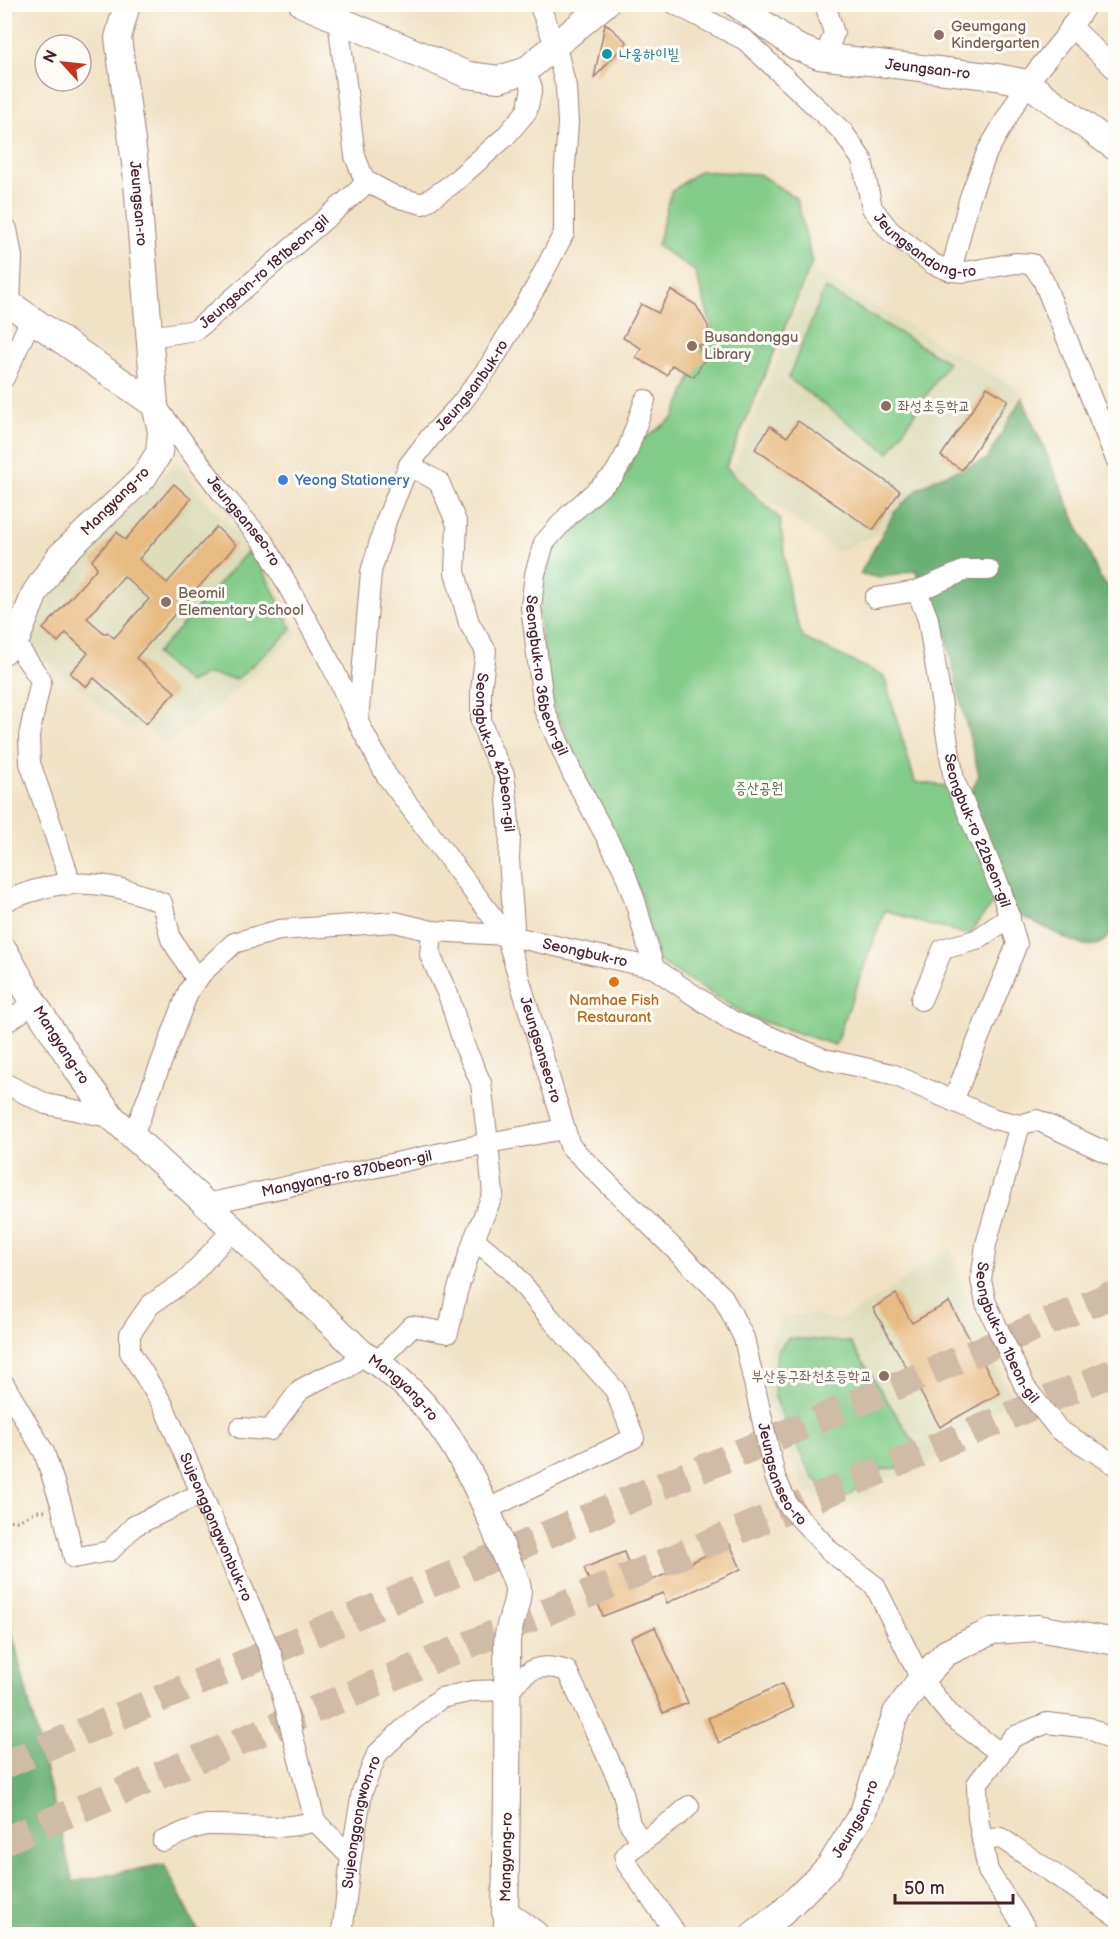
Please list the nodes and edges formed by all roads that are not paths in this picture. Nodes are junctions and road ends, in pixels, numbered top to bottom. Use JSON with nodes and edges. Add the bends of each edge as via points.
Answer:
{"nodes":[{"id":1,"x":127,"y":4,"type":"edge"},
{"id":2,"x":302,"y":4,"type":"edge"},
{"id":3,"x":539,"y":4,"type":"edge"},
{"id":4,"x":675,"y":4,"type":"edge"},
{"id":5,"x":736,"y":4,"type":"edge"},
{"id":6,"x":825,"y":4,"type":"edge"},
{"id":7,"x":1087,"y":4,"type":"edge"},
{"id":8,"x":606,"y":5,"type":"edge"},
{"id":9,"x":340,"y":12,"type":"edge"},
{"id":10,"x":1071,"y":26,"type":"junction"},
{"id":11,"x":556,"y":47,"type":"junction"},
{"id":12,"x":825,"y":57,"type":"junction"},
{"id":13,"x":1116,"y":70,"type":"edge"},
{"id":14,"x":525,"y":71,"type":"junction"},
{"id":15,"x":1027,"y":83,"type":"junction"},
{"id":16,"x":1116,"y":148,"type":"edge"},
{"id":17,"x":366,"y":181,"type":"junction"},
{"id":18,"x":4,"y":225,"type":"edge"},
{"id":19,"x":951,"y":272,"type":"junction"},
{"id":20,"x":7,"y":302,"type":"edge"},
{"id":21,"x":31,"y":318,"type":"junction"},
{"id":22,"x":150,"y":337,"type":"junction"},
{"id":23,"x":4,"y":378,"type":"edge"},
{"id":24,"x":645,"y":400,"type":"dead end"},
{"id":25,"x":155,"y":405,"type":"junction"},
{"id":26,"x":1116,"y":459,"type":"edge"},
{"id":27,"x":409,"y":465,"type":"junction"},
{"id":28,"x":989,"y":570,"type":"dead end"},
{"id":29,"x":917,"y":591,"type":"junction"},
{"id":30,"x":875,"y":598,"type":"dead end"},
{"id":31,"x":10,"y":647,"type":"edge"},
{"id":32,"x":358,"y":722,"type":"junction"},
{"id":33,"x":68,"y":885,"type":"junction"},
{"id":34,"x":4,"y":901,"type":"edge"},
{"id":35,"x":1010,"y":917,"type":"junction"},
{"id":36,"x":432,"y":931,"type":"junction"},
{"id":37,"x":506,"y":935,"type":"junction"},
{"id":38,"x":4,"y":950,"type":"edge"},
{"id":39,"x":654,"y":968,"type":"junction"},
{"id":40,"x":197,"y":980,"type":"junction"},
{"id":41,"x":921,"y":1000,"type":"dead end"},
{"id":42,"x":34,"y":1003,"type":"junction"},
{"id":43,"x":4,"y":1024,"type":"edge"},
{"id":44,"x":4,"y":1083,"type":"edge"},
{"id":45,"x":953,"y":1101,"type":"junction"},
{"id":46,"x":114,"y":1118,"type":"junction"},
{"id":47,"x":1020,"y":1125,"type":"junction"},
{"id":48,"x":564,"y":1130,"type":"junction"},
{"id":49,"x":133,"y":1136,"type":"junction"},
{"id":50,"x":488,"y":1143,"type":"junction"},
{"id":51,"x":1116,"y":1157,"type":"edge"},
{"id":52,"x":206,"y":1204,"type":"junction"},
{"id":53,"x":233,"y":1229,"type":"junction"},
{"id":54,"x":474,"y":1239,"type":"junction"},
{"id":55,"x":370,"y":1358,"type":"junction"},
{"id":56,"x":4,"y":1384,"type":"edge"},
{"id":57,"x":240,"y":1428,"type":"dead end"},
{"id":58,"x":1116,"y":1465,"type":"edge"},
{"id":59,"x":202,"y":1493,"type":"junction"},
{"id":60,"x":488,"y":1509,"type":"junction"},
{"id":61,"x":1116,"y":1642,"type":"edge"},
{"id":62,"x":921,"y":1679,"type":"junction"},
{"id":63,"x":509,"y":1690,"type":"junction"},
{"id":64,"x":1116,"y":1743,"type":"edge"},
{"id":65,"x":1000,"y":1753,"type":"junction"},
{"id":66,"x":689,"y":1806,"type":"dead end"},
{"id":67,"x":315,"y":1821,"type":"junction"},
{"id":68,"x":982,"y":1840,"type":"junction"},
{"id":69,"x":164,"y":1841,"type":"dead end"},
{"id":70,"x":642,"y":1842,"type":"junction"},
{"id":71,"x":351,"y":1857,"type":"junction"},
{"id":72,"x":1116,"y":1916,"type":"edge"},
{"id":73,"x":504,"y":1923,"type":"edge"},
{"id":74,"x":342,"y":1935,"type":"edge"},
{"id":75,"x":536,"y":1935,"type":"edge"},
{"id":76,"x":675,"y":1935,"type":"edge"},
{"id":77,"x":754,"y":1935,"type":"edge"},
{"id":78,"x":1029,"y":1935,"type":"edge"}],
"edges":[{"from":1,"to":22,"type":"main road","name":"Jeungsan-ro","via":[[118,38],[136,171]]},
{"from":2,"to":9,"type":"main road"},
{"from":3,"to":11,"type":"street","name":"Jeungsanbuk-ro"},
{"from":4,"to":19,"type":"street","name":"Jeungsandong-ro","via":[[745,40],[843,132],[862,160],[872,208],[890,231],[933,264]]},
{"from":5,"to":12,"type":"main road","name":"Jeungsan-ro","via":[[795,46]]},
{"from":6,"to":12,"type":"street","via":[[834,33]]},
{"from":7,"to":10,"type":"street"},
{"from":8,"to":11,"type":"main road"},
{"from":9,"to":14,"type":"main road","via":[[468,75],[499,79]]},
{"from":9,"to":17,"type":"street","via":[[355,156]]},
{"from":10,"to":13,"type":"street"},
{"from":10,"to":15,"type":"street"},
{"from":11,"to":14,"type":"main road"},
{"from":11,"to":27,"type":"street","name":"Jeungsanbuk-ro","via":[[566,87],[568,123],[564,233],[490,365]]},
{"from":12,"to":15,"type":"main road","name":"Jeungsan-ro"},
{"from":14,"to":17,"type":"street","via":[[532,88],[527,111],[505,137],[452,184],[423,204]]},
{"from":15,"to":16,"type":"main road","name":"Jeungsan-ro"},
{"from":15,"to":19,"type":"street","via":[[987,152],[969,196]]},
{"from":17,"to":22,"type":"street","name":"Jeungsan-ro 181beon-gil","via":[[196,330]]},
{"from":18,"to":20,"type":"street","via":[[12,257]]},
{"from":19,"to":26,"type":"street","name":"Jeungsandong-ro","via":[[1032,264],[1043,280]]},
{"from":20,"to":21,"type":"main road"},
{"from":21,"to":23,"type":"street"},
{"from":21,"to":25,"type":"main road"},
{"from":22,"to":25,"type":"main road","name":"Jeungsan-ro"},
{"from":24,"to":39,"type":"street","name":"Seongbuk-ro 36beon-gil","via":[[627,452],[614,475],[544,543],[531,607],[544,710],[573,775],[623,868]]},
{"from":25,"to":31,"type":"main road","name":"Mangyang-ro","via":[[161,431],[159,453],[143,477],[59,557],[35,593]]},
{"from":25,"to":32,"type":"street","name":"Jeungsanseo-ro","via":[[265,544]]},
{"from":27,"to":32,"type":"street","name":"Jeungsanbuk-ro","via":[[371,572]]},
{"from":27,"to":37,"type":"street","name":"Seongbuk-ro 42beon-gil","via":[[439,482],[457,525],[455,572],[469,622],[486,651],[481,721],[504,775],[507,799],[514,926]]},
{"from":28,"to":29,"type":"street","via":[[966,570]]},
{"from":29,"to":30,"type":"street"},
{"from":29,"to":35,"type":"street","name":"Seongbuk-ro 22beon-gil","via":[[928,619],[954,780]]},
{"from":31,"to":33,"type":"street","via":[[41,680],[29,736],[30,763],[67,871]]},
{"from":32,"to":37,"type":"street","name":"Jeungsanseo-ro","via":[[386,776]]},
{"from":33,"to":34,"type":"street","via":[[42,888]]},
{"from":33,"to":40,"type":"street","via":[[120,888],[162,903],[171,939]]},
{"from":35,"to":41,"type":"street","via":[[976,940],[943,949]]},
{"from":35,"to":45,"type":"street","name":"Seongbuk-ro 22beon-gil","via":[[1017,944]]},
{"from":36,"to":37,"type":"street","name":"Seongbuk-ro"},
{"from":36,"to":40,"type":"street","name":"Seongbuk-ro","via":[[395,922],[279,930],[234,943]]},
{"from":36,"to":50,"type":"street","via":[[430,955],[481,1083]]},
{"from":37,"to":39,"type":"street","name":"Seongbuk-ro"},
{"from":37,"to":48,"type":"street","name":"Jeungsanseo-ro"},
{"from":38,"to":42,"type":"main road","name":"Mangyang-ro"},
{"from":39,"to":45,"type":"street","name":"Seongbuk-ro","via":[[732,1021],[824,1059],[892,1074]]},
{"from":40,"to":49,"type":"street","name":"Seongbuk-ro","via":[[189,990]]},
{"from":42,"to":43,"type":"street"},
{"from":42,"to":46,"type":"main road","name":"Mangyang-ro"},
{"from":44,"to":46,"type":"street","via":[[46,1104]]},
{"from":45,"to":47,"type":"street","name":"Seongbuk-ro","via":[[994,1119]]},
{"from":46,"to":49,"type":"main road","name":"Mangyang-ro"},
{"from":47,"to":51,"type":"street","name":"Seongbuk-ro","via":[[1037,1120]]},
{"from":47,"to":58,"type":"street","name":"Seongbuk-ro 1beon-gil","via":[[986,1244],[981,1280],[986,1303],[1025,1388],[1059,1430]]},
{"from":48,"to":50,"type":"street","name":"Mangyang-ro 870beon-gil"},
{"from":48,"to":62,"type":"street","name":"Jeungsanseo-ro","via":[[570,1146],[723,1297],[744,1338],[761,1422],[788,1505],[830,1551],[875,1586]]},
{"from":49,"to":52,"type":"main road","name":"Mangyang-ro"},
{"from":50,"to":52,"type":"street","name":"Mangyang-ro 870beon-gil"},
{"from":50,"to":54,"type":"street","via":[[493,1194]]},
{"from":52,"to":53,"type":"main road","name":"Mangyang-ro"},
{"from":53,"to":55,"type":"main road","name":"Mangyang-ro"},
{"from":53,"to":59,"type":"street","name":"Sujeonggongwonbuk-ro","via":[[188,1279],[150,1305],[130,1334],[130,1352],[163,1405]]},
{"from":54,"to":55,"type":"street","via":[[448,1333],[412,1326]]},
{"from":54,"to":60,"type":"street","via":[[510,1269],[615,1390],[634,1438]]},
{"from":55,"to":57,"type":"street","via":[[300,1390],[270,1430]]},
{"from":55,"to":60,"type":"main road","name":"Mangyang-ro","via":[[418,1398],[454,1445]]},
{"from":56,"to":59,"type":"street","via":[[44,1452],[74,1558],[110,1551],[134,1526]]},
{"from":59,"to":67,"type":"street","name":"Sujeonggongwonbuk-ro","via":[[272,1656]]},
{"from":60,"to":63,"type":"main road","name":"Mangyang-ro","via":[[518,1589],[507,1639]]},
{"from":61,"to":62,"type":"main road","name":"Jeungsan-ro","via":[[1038,1628],[992,1631],[946,1653]]},
{"from":62,"to":65,"type":"street","via":[[951,1716]]},
{"from":62,"to":77,"type":"main road","name":"Jeungsan-ro","via":[[896,1713],[863,1812],[829,1867]]},
{"from":63,"to":70,"type":"street","via":[[524,1673],[549,1665],[567,1671],[620,1784],[630,1824]]},
{"from":63,"to":71,"type":"street","name":"Sujeonggongwon-ro","via":[[473,1691],[441,1698],[377,1754],[362,1792]]},
{"from":63,"to":73,"type":"main road","name":"Mangyang-ro"},
{"from":64,"to":65,"type":"street","via":[[1090,1728],[1047,1723],[1013,1737]]},
{"from":65,"to":68,"type":"street","via":[[977,1784]]},
{"from":66,"to":70,"type":"street"},
{"from":67,"to":69,"type":"street","via":[[298,1826],[205,1825]]},
{"from":67,"to":71,"type":"street","name":"Sujeonggongwonbuk-ro"},
{"from":68,"to":72,"type":"street","via":[[1001,1838]]},
{"from":68,"to":78,"type":"street","via":[[988,1871]]},
{"from":70,"to":76,"type":"street","via":[[629,1851],[625,1857],[627,1864]]},
{"from":71,"to":74,"type":"street","name":"Sujeonggongwon-ro"},
{"from":73,"to":75,"type":"main road","name":"Mangyang-ro"}]}
